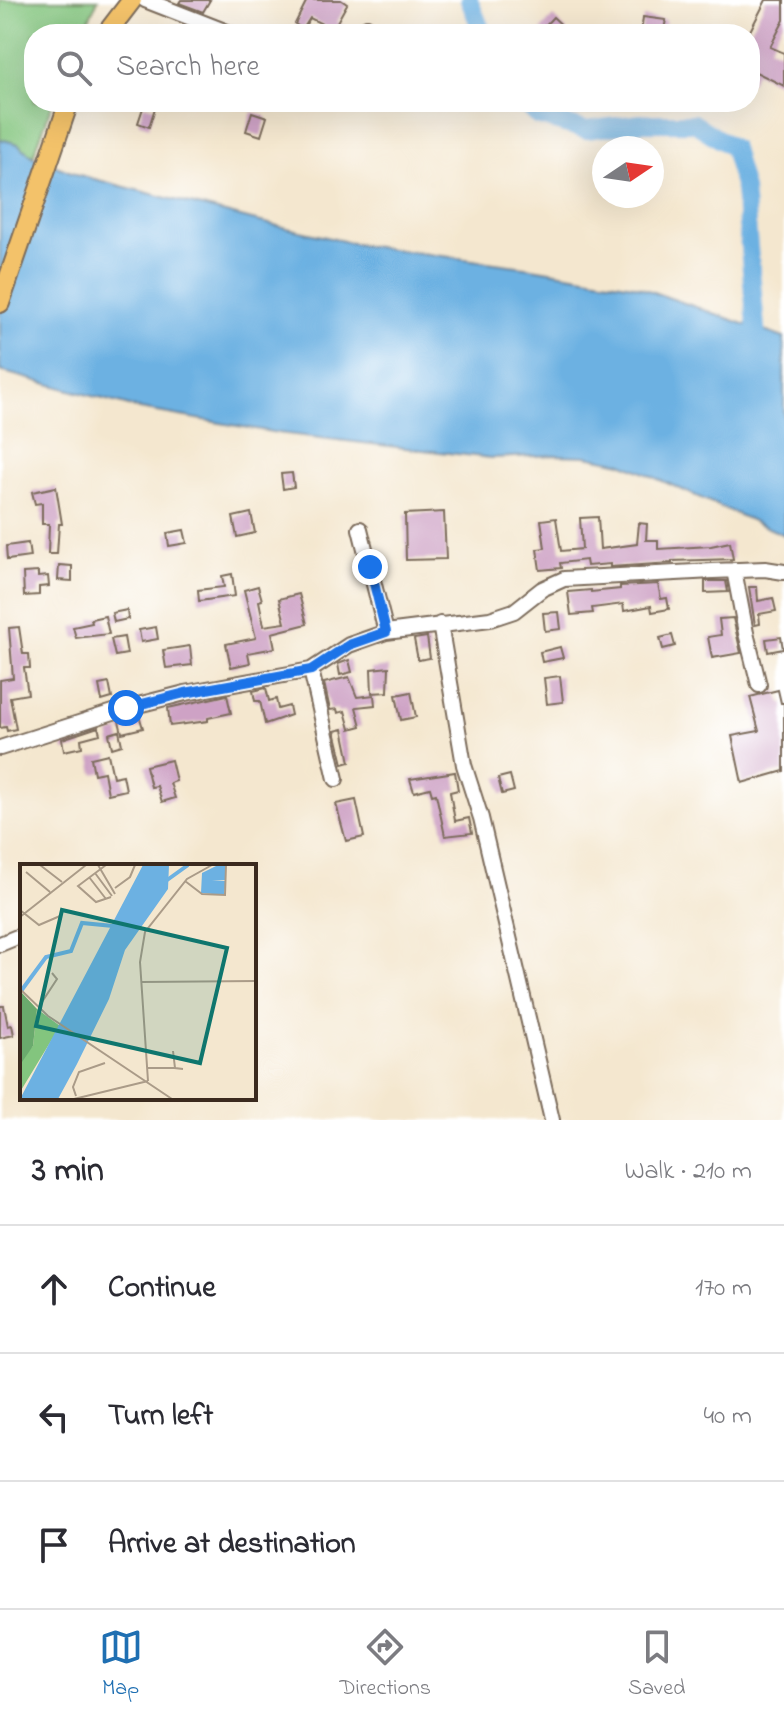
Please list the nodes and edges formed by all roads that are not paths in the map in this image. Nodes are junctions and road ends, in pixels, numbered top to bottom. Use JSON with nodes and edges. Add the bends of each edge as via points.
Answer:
{"nodes":[{"id":1,"x":132,"y":0,"type":"edge"},
{"id":2,"x":145,"y":0,"type":"edge"},
{"id":3,"x":114,"y":24,"type":"edge"},
{"id":4,"x":206,"y":24,"type":"edge"},
{"id":5,"x":65,"y":112,"type":"edge"},
{"id":6,"x":0,"y":303,"type":"edge"},
{"id":7,"x":360,"y":529,"type":"dead end"},
{"id":8,"x":734,"y":570,"type":"junction"},
{"id":9,"x":784,"y":572,"type":"edge"},
{"id":10,"x":440,"y":624,"type":"junction"},
{"id":11,"x":386,"y":632,"type":"junction"},
{"id":12,"x":311,"y":670,"type":"junction"},
{"id":13,"x":759,"y":685,"type":"dead end"},
{"id":14,"x":0,"y":748,"type":"edge"},
{"id":15,"x":336,"y":779,"type":"dead end"},
{"id":16,"x":20,"y":936,"type":"edge"},
{"id":17,"x":0,"y":944,"type":"edge"},
{"id":18,"x":552,"y":1120,"type":"edge"}],
"edges":[{"from":1,"to":3,"type":"main road"},
{"from":2,"to":4,"type":"street"},
{"from":5,"to":6,"type":"main road"},
{"from":7,"to":11,"type":"street"},
{"from":8,"to":9,"type":"street"},
{"from":8,"to":10,"type":"street","via":[[564,579],[514,611]]},
{"from":8,"to":13,"type":"street"},
{"from":10,"to":11,"type":"street"},
{"from":10,"to":18,"type":"street","via":[[464,765]]},
{"from":11,"to":12,"type":"street","via":[[349,645]]},
{"from":12,"to":14,"type":"street","via":[[185,693]]},
{"from":12,"to":15,"type":"street"},
{"from":16,"to":17,"type":"street"}]}
